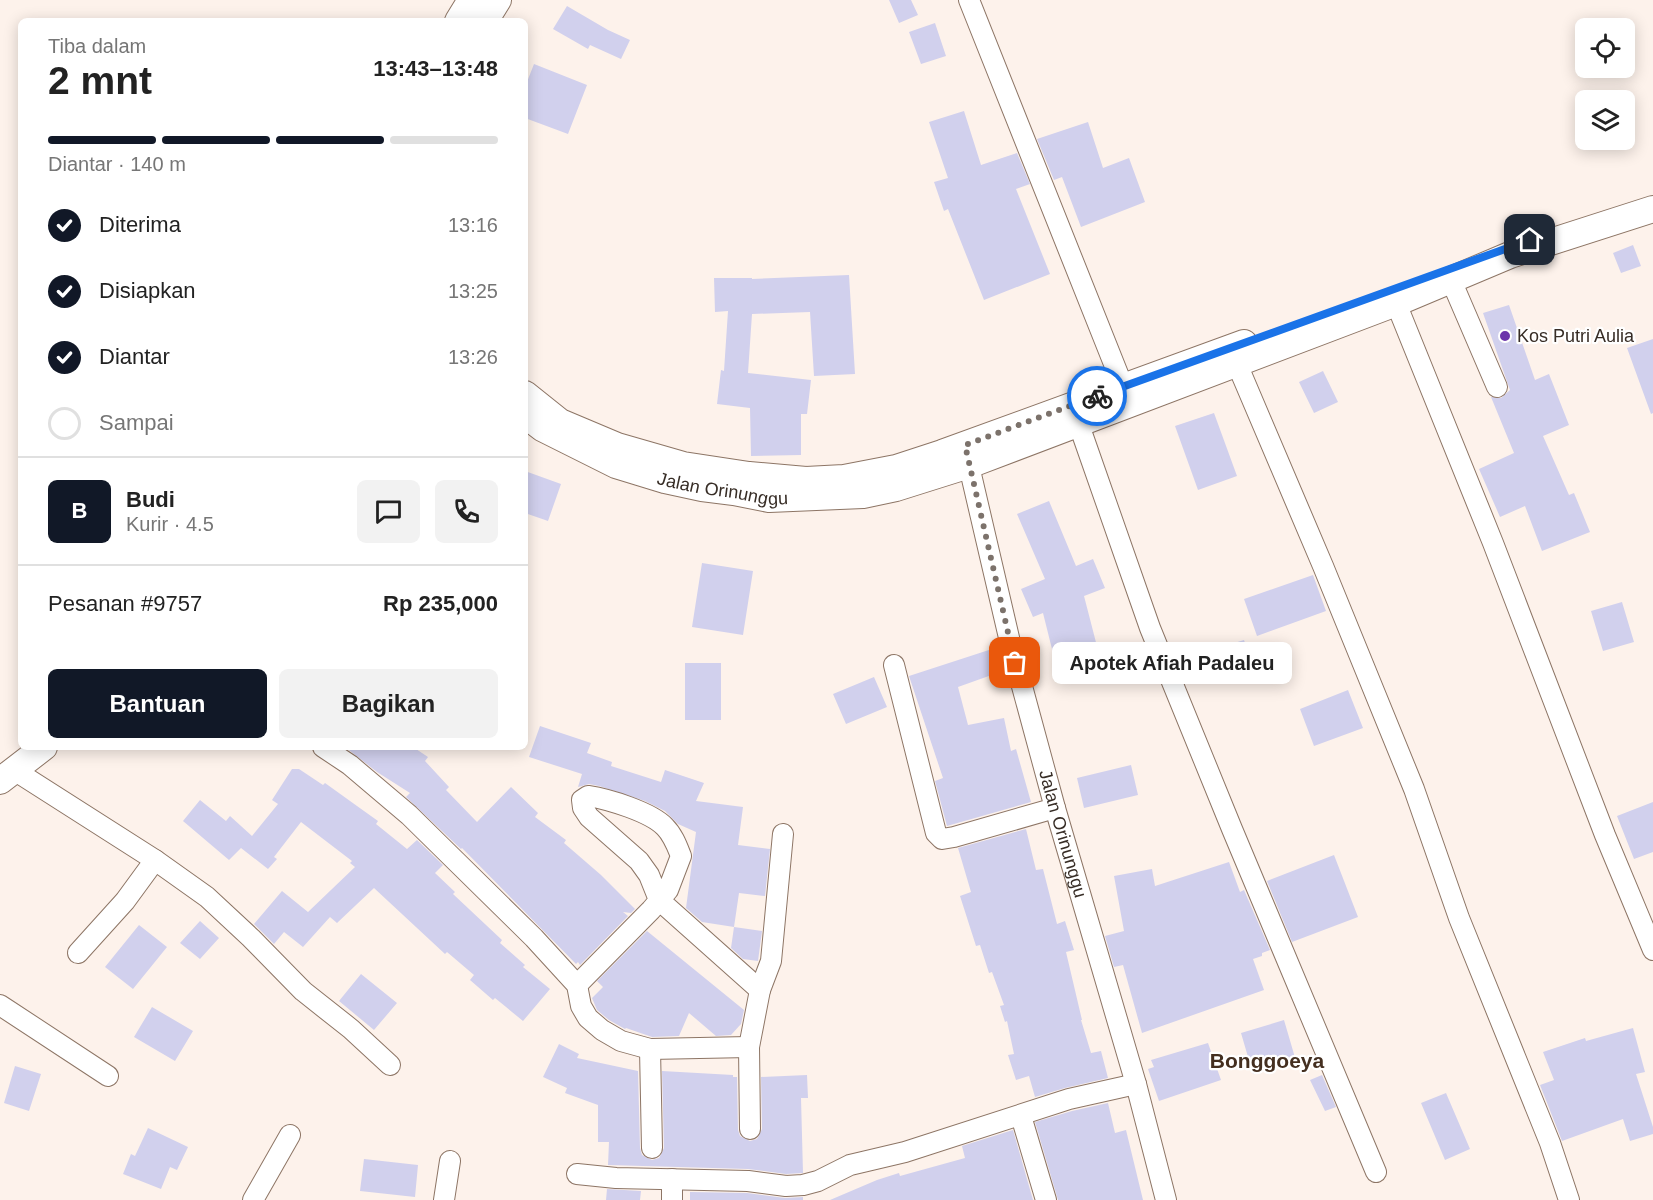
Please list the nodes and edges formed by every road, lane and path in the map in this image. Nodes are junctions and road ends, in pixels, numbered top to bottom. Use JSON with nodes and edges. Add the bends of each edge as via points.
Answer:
{"nodes":[{"id":1,"x":471,"y":0,"type":"edge"},
{"id":2,"x":498,"y":0,"type":"edge"},
{"id":3,"x":969,"y":0,"type":"edge"},
{"id":4,"x":460,"y":18,"type":"edge"},
{"id":5,"x":487,"y":18,"type":"edge"},
{"id":6,"x":1653,"y":194,"type":"edge"},
{"id":7,"x":1653,"y":209,"type":"edge"},
{"id":8,"x":1510,"y":251,"type":"junction"},
{"id":9,"x":1482,"y":261,"type":"junction"},
{"id":10,"x":1452,"y":280,"type":"junction"},
{"id":11,"x":1396,"y":303,"type":"junction"},
{"id":12,"x":1237,"y":364,"type":"junction"},
{"id":13,"x":1497,"y":387,"type":"dead end"},
{"id":14,"x":528,"y":396,"type":"edge"},
{"id":15,"x":1126,"y":396,"type":"junction"},
{"id":16,"x":528,"y":417,"type":"edge"},
{"id":17,"x":1079,"y":425,"type":"junction"},
{"id":18,"x":967,"y":455,"type":"junction"},
{"id":19,"x":894,"y":665,"type":"dead end"},
{"id":20,"x":40,"y":750,"type":"edge"},
{"id":21,"x":328,"y":750,"type":"edge"},
{"id":22,"x":7,"y":776,"type":"edge"},
{"id":23,"x":1055,"y":808,"type":"junction"},
{"id":24,"x":783,"y":834,"type":"dead end"},
{"id":25,"x":155,"y":860,"type":"junction"},
{"id":26,"x":659,"y":900,"type":"junction"},
{"id":27,"x":1653,"y":950,"type":"edge"},
{"id":28,"x":78,"y":953,"type":"dead end"},
{"id":29,"x":577,"y":986,"type":"junction"},
{"id":30,"x":760,"y":990,"type":"junction"},
{"id":31,"x":0,"y":1005,"type":"edge"},
{"id":32,"x":749,"y":1047,"type":"junction"},
{"id":33,"x":650,"y":1049,"type":"junction"},
{"id":34,"x":390,"y":1065,"type":"dead end"},
{"id":35,"x":108,"y":1076,"type":"dead end"},
{"id":36,"x":1136,"y":1084,"type":"junction"},
{"id":37,"x":1021,"y":1116,"type":"junction"},
{"id":38,"x":750,"y":1129,"type":"dead end"},
{"id":39,"x":290,"y":1135,"type":"dead end"},
{"id":40,"x":652,"y":1148,"type":"dead end"},
{"id":41,"x":450,"y":1161,"type":"dead end"},
{"id":42,"x":1376,"y":1172,"type":"dead end"},
{"id":43,"x":577,"y":1174,"type":"dead end"},
{"id":44,"x":672,"y":1179,"type":"junction"},
{"id":45,"x":253,"y":1200,"type":"edge"},
{"id":46,"x":444,"y":1200,"type":"edge"},
{"id":47,"x":672,"y":1200,"type":"edge"},
{"id":48,"x":1046,"y":1200,"type":"edge"},
{"id":49,"x":1166,"y":1200,"type":"edge"},
{"id":50,"x":1569,"y":1200,"type":"edge"}],
"edges":[{"from":1,"to":4,"type":"street"},
{"from":2,"to":5,"type":"street"},
{"from":3,"to":15,"type":"street"},
{"from":6,"to":8,"type":"street","name":"Jalan Orinunggu"},
{"from":7,"to":8,"type":"street","name":"Jalan Orinunggu"},
{"from":8,"to":9,"type":"street","name":"Jalan Orinunggu"},
{"from":9,"to":10,"type":"street","name":"Jalan Orinunggu"},
{"from":9,"to":15,"type":"street","name":"Jalan Orinunggu"},
{"from":10,"to":11,"type":"street","name":"Jalan Orinunggu"},
{"from":10,"to":13,"type":"street"},
{"from":11,"to":12,"type":"street","name":"Jalan Orinunggu"},
{"from":11,"to":27,"type":"street"},
{"from":12,"to":15,"type":"street","name":"Jalan Orinunggu"},
{"from":12,"to":50,"type":"street","via":[[1409,778]]},
{"from":14,"to":18,"type":"street","name":"Jalan Orinunggu","via":[[560,422],[617,446],[683,465],[749,475],[806,480],[844,478]]},
{"from":15,"to":17,"type":"street","name":"Jalan Orinunggu"},
{"from":15,"to":18,"type":"street","name":"Jalan Orinunggu"},
{"from":16,"to":18,"type":"street","name":"Jalan Orinunggu","via":[[616,465],[702,488],[769,499],[863,495],[896,488]]},
{"from":17,"to":18,"type":"street","name":"Jalan Orinunggu"},
{"from":17,"to":42,"type":"street","via":[[1150,628]]},
{"from":18,"to":23,"type":"street","name":"Jalan Orinunggu","via":[[1010,642]]},
{"from":19,"to":23,"type":"street","via":[[936,833],[942,839]]},
{"from":20,"to":22,"type":"street"},
{"from":21,"to":29,"type":"street","via":[[409,815]]},
{"from":22,"to":25,"type":"street"},
{"from":23,"to":36,"type":"street","name":"Jalan Orinunggu"},
{"from":24,"to":30,"type":"street","via":[[771,961]]},
{"from":25,"to":28,"type":"street","via":[[125,901]]},
{"from":25,"to":34,"type":"street","via":[[207,897],[303,991]]},
{"from":26,"to":26,"type":"street","via":[[681,856],[665,826],[637,811],[588,796],[582,800],[589,817],[639,861]]},
{"from":26,"to":29,"type":"street"},
{"from":26,"to":30,"type":"street"},
{"from":29,"to":33,"type":"street","via":[[588,1018],[621,1041]]},
{"from":30,"to":32,"type":"street"},
{"from":31,"to":35,"type":"street"},
{"from":32,"to":33,"type":"street"},
{"from":32,"to":38,"type":"street"},
{"from":33,"to":40,"type":"street"},
{"from":36,"to":37,"type":"street","via":[[1069,1099]]},
{"from":36,"to":49,"type":"street","name":"Jalan Orinunggu"},
{"from":37,"to":44,"type":"street","via":[[850,1165],[803,1185]]},
{"from":37,"to":48,"type":"street"},
{"from":39,"to":45,"type":"street"},
{"from":41,"to":46,"type":"street"},
{"from":43,"to":44,"type":"street"},
{"from":44,"to":47,"type":"street"}]}
